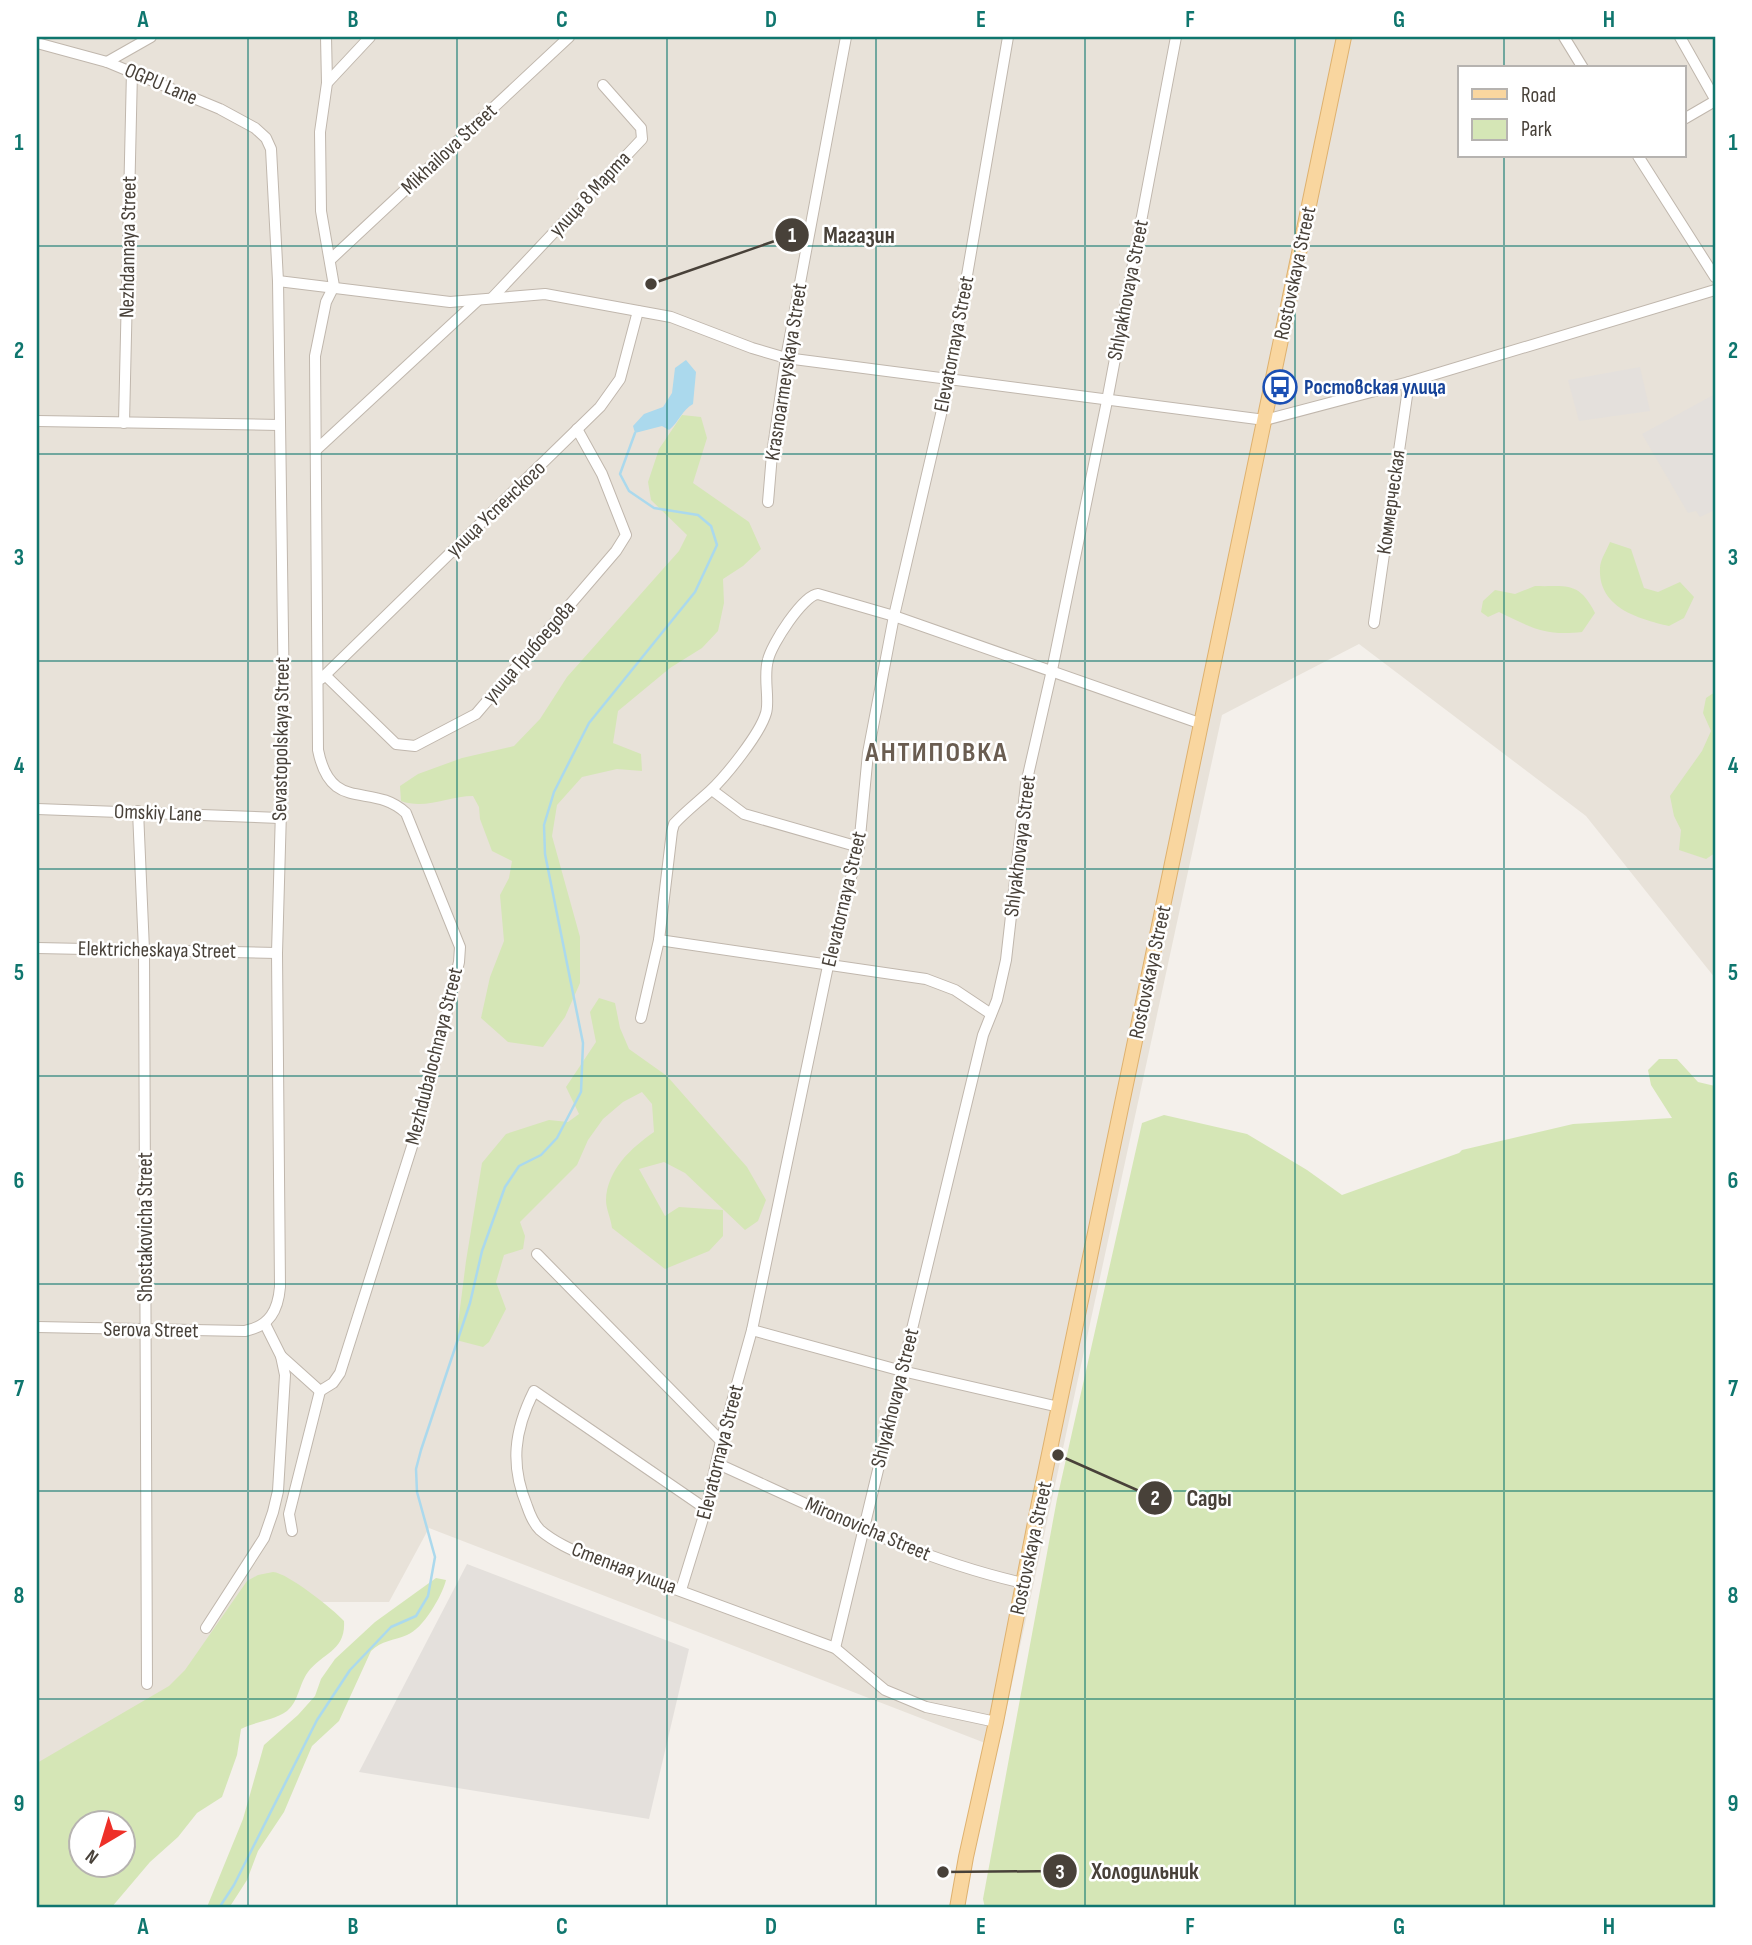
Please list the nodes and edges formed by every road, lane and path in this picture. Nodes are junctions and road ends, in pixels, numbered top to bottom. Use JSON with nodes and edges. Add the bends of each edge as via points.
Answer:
{"nodes":[{"id":1,"x":151,"y":37,"type":"edge"},
{"id":2,"x":326,"y":37,"type":"edge"},
{"id":3,"x":370,"y":37,"type":"edge"},
{"id":4,"x":569,"y":37,"type":"edge"},
{"id":5,"x":846,"y":37,"type":"edge"},
{"id":6,"x":1008,"y":37,"type":"edge"},
{"id":7,"x":1177,"y":37,"type":"edge"},
{"id":8,"x":1344,"y":37,"type":"edge"},
{"id":9,"x":1564,"y":37,"type":"edge"},
{"id":10,"x":1680,"y":37,"type":"edge"},
{"id":11,"x":37,"y":43,"type":"edge"},
{"id":12,"x":107,"y":62,"type":"junction"},
{"id":13,"x":1582,"y":66,"type":"edge"},
{"id":14,"x":132,"y":71,"type":"junction"},
{"id":15,"x":327,"y":83,"type":"junction"},
{"id":16,"x":603,"y":86,"type":"dead end"},
{"id":17,"x":1715,"y":100,"type":"edge"},
{"id":18,"x":1686,"y":118,"type":"edge"},
{"id":19,"x":271,"y":149,"type":"joint"},
{"id":20,"x":1639,"y":158,"type":"edge"},
{"id":21,"x":330,"y":260,"type":"junction"},
{"id":22,"x":1715,"y":277,"type":"edge"},
{"id":23,"x":278,"y":281,"type":"junction"},
{"id":24,"x":334,"y":286,"type":"junction"},
{"id":25,"x":1715,"y":290,"type":"edge"},
{"id":26,"x":492,"y":298,"type":"junction"},
{"id":27,"x":477,"y":301,"type":"junction"},
{"id":28,"x":638,"y":311,"type":"junction"},
{"id":29,"x":786,"y":358,"type":"junction"},
{"id":30,"x":949,"y":380,"type":"junction"},
{"id":31,"x":1409,"y":382,"type":"junction"},
{"id":32,"x":1107,"y":401,"type":"junction"},
{"id":33,"x":1265,"y":420,"type":"junction"},
{"id":34,"x":37,"y":421,"type":"edge"},
{"id":35,"x":124,"y":423,"type":"junction"},
{"id":36,"x":279,"y":425,"type":"junction"},
{"id":37,"x":577,"y":429,"type":"junction"},
{"id":38,"x":316,"y":450,"type":"junction"},
{"id":39,"x":768,"y":502,"type":"dead end"},
{"id":40,"x":894,"y":616,"type":"junction"},
{"id":41,"x":1374,"y":623,"type":"dead end"},
{"id":42,"x":1052,"y":670,"type":"junction"},
{"id":43,"x":321,"y":679,"type":"junction"},
{"id":44,"x":1202,"y":724,"type":"junction"},
{"id":45,"x":712,"y":790,"type":"junction"},
{"id":46,"x":37,"y":809,"type":"edge"},
{"id":47,"x":138,"y":811,"type":"junction"},
{"id":48,"x":280,"y":818,"type":"junction"},
{"id":49,"x":859,"y":847,"type":"junction"},
{"id":50,"x":659,"y":940,"type":"junction"},
{"id":51,"x":37,"y":948,"type":"edge"},
{"id":52,"x":144,"y":950,"type":"junction"},
{"id":53,"x":277,"y":953,"type":"junction"},
{"id":54,"x":828,"y":966,"type":"junction"},
{"id":55,"x":990,"y":1014,"type":"junction"},
{"id":56,"x":641,"y":1018,"type":"dead end"},
{"id":57,"x":537,"y":1254,"type":"dead end"},
{"id":58,"x":265,"y":1324,"type":"junction"},
{"id":59,"x":37,"y":1327,"type":"edge"},
{"id":60,"x":752,"y":1330,"type":"junction"},
{"id":61,"x":145,"y":1331,"type":"junction"},
{"id":62,"x":281,"y":1356,"type":"junction"},
{"id":63,"x":902,"y":1371,"type":"junction"},
{"id":64,"x":320,"y":1391,"type":"junction"},
{"id":65,"x":1059,"y":1406,"type":"junction"},
{"id":66,"x":721,"y":1441,"type":"junction"},
{"id":67,"x":716,"y":1463,"type":"junction"},
{"id":68,"x":706,"y":1509,"type":"junction"},
{"id":69,"x":863,"y":1529,"type":"junction"},
{"id":70,"x":292,"y":1531,"type":"dead end"},
{"id":71,"x":1023,"y":1583,"type":"junction"},
{"id":72,"x":681,"y":1590,"type":"junction"},
{"id":73,"x":206,"y":1628,"type":"dead end"},
{"id":74,"x":835,"y":1648,"type":"junction"},
{"id":75,"x":147,"y":1685,"type":"dead end"},
{"id":76,"x":996,"y":1722,"type":"junction"},
{"id":77,"x":957,"y":1908,"type":"edge"}],
"edges":[{"from":1,"to":12,"type":"street"},
{"from":2,"to":15,"type":"street"},
{"from":3,"to":15,"type":"street"},
{"from":4,"to":21,"type":"street","name":"Mikhailova Street"},
{"from":5,"to":29,"type":"street","name":"Krasnoarmeyskaya Street"},
{"from":6,"to":30,"type":"street","name":"Elevatornaya Street"},
{"from":7,"to":32,"type":"street","name":"Shlyakhovaya Street"},
{"from":8,"to":33,"type":"main road","name":"Rostovskaya Street"},
{"from":9,"to":13,"type":"street"},
{"from":10,"to":17,"type":"street"},
{"from":11,"to":12,"type":"street","name":"OGPU Lane"},
{"from":12,"to":14,"type":"street","name":"OGPU Lane"},
{"from":14,"to":19,"type":"street","name":"OGPU Lane","via":[[237,117],[266,138]]},
{"from":14,"to":35,"type":"street","name":"Nezhdannaya Street"},
{"from":15,"to":21,"type":"street","via":[[320,132],[321,211]]},
{"from":16,"to":26,"type":"street","name":"улица 8 Марта","via":[[641,128],[642,139]]},
{"from":17,"to":18,"type":"street"},
{"from":19,"to":23,"type":"street","name":"Sevastopolskaya Street"},
{"from":20,"to":22,"type":"street"},
{"from":21,"to":24,"type":"street"},
{"from":23,"to":24,"type":"street"},
{"from":23,"to":36,"type":"street","name":"Sevastopolskaya Street"},
{"from":24,"to":27,"type":"street","via":[[450,302]]},
{"from":24,"to":38,"type":"street","via":[[326,302],[315,356]]},
{"from":25,"to":31,"type":"street"},
{"from":26,"to":27,"type":"street"},
{"from":26,"to":28,"type":"street","via":[[545,294]]},
{"from":27,"to":38,"type":"street"},
{"from":28,"to":29,"type":"street","via":[[671,317]]},
{"from":28,"to":37,"type":"street","name":"улица Успенского","via":[[620,379]]},
{"from":29,"to":30,"type":"street"},
{"from":29,"to":39,"type":"street","name":"Krasnoarmeyskaya Street"},
{"from":30,"to":32,"type":"street"},
{"from":30,"to":40,"type":"street","name":"Elevatornaya Street"},
{"from":31,"to":33,"type":"street"},
{"from":31,"to":41,"type":"street","name":"Коммерческая"},
{"from":32,"to":33,"type":"street"},
{"from":32,"to":42,"type":"street","name":"Shlyakhovaya Street"},
{"from":33,"to":44,"type":"main road","name":"Rostovskaya Street"},
{"from":34,"to":35,"type":"street"},
{"from":35,"to":36,"type":"street"},
{"from":36,"to":48,"type":"street","name":"Sevastopolskaya Street","via":[[284,704]]},
{"from":37,"to":43,"type":"street","name":"улица Успенского"},
{"from":37,"to":43,"type":"street","name":"улица Грибоедова","via":[[602,474],[626,535],[476,714],[415,746],[397,744]]},
{"from":38,"to":43,"type":"street"},
{"from":40,"to":42,"type":"street"},
{"from":40,"to":45,"type":"street","via":[[818,594],[806,598],[768,659],[767,711],[754,736]]},
{"from":40,"to":49,"type":"street","name":"Elevatornaya Street","via":[[868,753]]},
{"from":42,"to":44,"type":"street"},
{"from":42,"to":55,"type":"street","name":"Shlyakhovaya Street","via":[[1026,784],[1006,960]]},
{"from":43,"to":64,"type":"street","name":"Mezhdubalochnaya Street","via":[[318,750],[326,778],[344,790],[406,813],[460,947],[421,1118],[340,1373]]},
{"from":44,"to":65,"type":"main road","name":"Rostovskaya Street"},
{"from":45,"to":49,"type":"street","via":[[744,814]]},
{"from":45,"to":50,"type":"street","via":[[672,831]]},
{"from":46,"to":47,"type":"street","name":"Omskiy Lane"},
{"from":47,"to":48,"type":"street","name":"Omskiy Lane"},
{"from":47,"to":52,"type":"street","name":"Shostakovicha Street"},
{"from":48,"to":53,"type":"street","name":"Sevastopolskaya Street"},
{"from":49,"to":54,"type":"street","name":"Elevatornaya Street"},
{"from":50,"to":54,"type":"street"},
{"from":50,"to":56,"type":"street"},
{"from":51,"to":52,"type":"street","name":"Elektricheskaya Street"},
{"from":52,"to":53,"type":"street","name":"Elektricheskaya Street"},
{"from":52,"to":61,"type":"street","name":"Shostakovicha Street"},
{"from":53,"to":58,"type":"street","name":"Sevastopolskaya Street","via":[[280,1287],[276,1309]]},
{"from":54,"to":55,"type":"street","via":[[926,979],[955,990]]},
{"from":54,"to":60,"type":"street","name":"Elevatornaya Street"},
{"from":55,"to":63,"type":"street","name":"Shlyakhovaya Street"},
{"from":57,"to":66,"type":"street"},
{"from":58,"to":61,"type":"street","name":"Serova Street","via":[[234,1332]]},
{"from":58,"to":62,"type":"street"},
{"from":59,"to":61,"type":"street","name":"Serova Street"},
{"from":60,"to":63,"type":"street"},
{"from":60,"to":66,"type":"street","name":"Elevatornaya Street"},
{"from":61,"to":75,"type":"street","name":"Shostakovicha Street"},
{"from":62,"to":64,"type":"street"},
{"from":62,"to":73,"type":"street","via":[[285,1375],[273,1512],[264,1538]]},
{"from":63,"to":65,"type":"street"},
{"from":63,"to":69,"type":"street","name":"Shlyakhovaya Street"},
{"from":64,"to":70,"type":"street","via":[[289,1514]]},
{"from":65,"to":71,"type":"main road","name":"Rostovskaya Street"},
{"from":66,"to":67,"type":"street","name":"Elevatornaya Street"},
{"from":67,"to":68,"type":"street","name":"Elevatornaya Street"},
{"from":67,"to":69,"type":"street","name":"Mironovicha Street"},
{"from":68,"to":72,"type":"street","name":"Elevatornaya Street"},
{"from":68,"to":72,"type":"street","name":"Степная улица","via":[[534,1391],[519,1427],[515,1463],[518,1483],[538,1528],[588,1557]]},
{"from":69,"to":71,"type":"street","name":"Mironovicha Street","via":[[979,1573]]},
{"from":69,"to":74,"type":"street","name":"Shlyakhovaya Street"},
{"from":71,"to":76,"type":"main road","name":"Rostovskaya Street"},
{"from":72,"to":74,"type":"street","name":"Степная улица"},
{"from":74,"to":76,"type":"street","name":"Степная улица","via":[[885,1690],[926,1707]]},
{"from":76,"to":77,"type":"main road","name":"Rostovskaya Street"}]}
